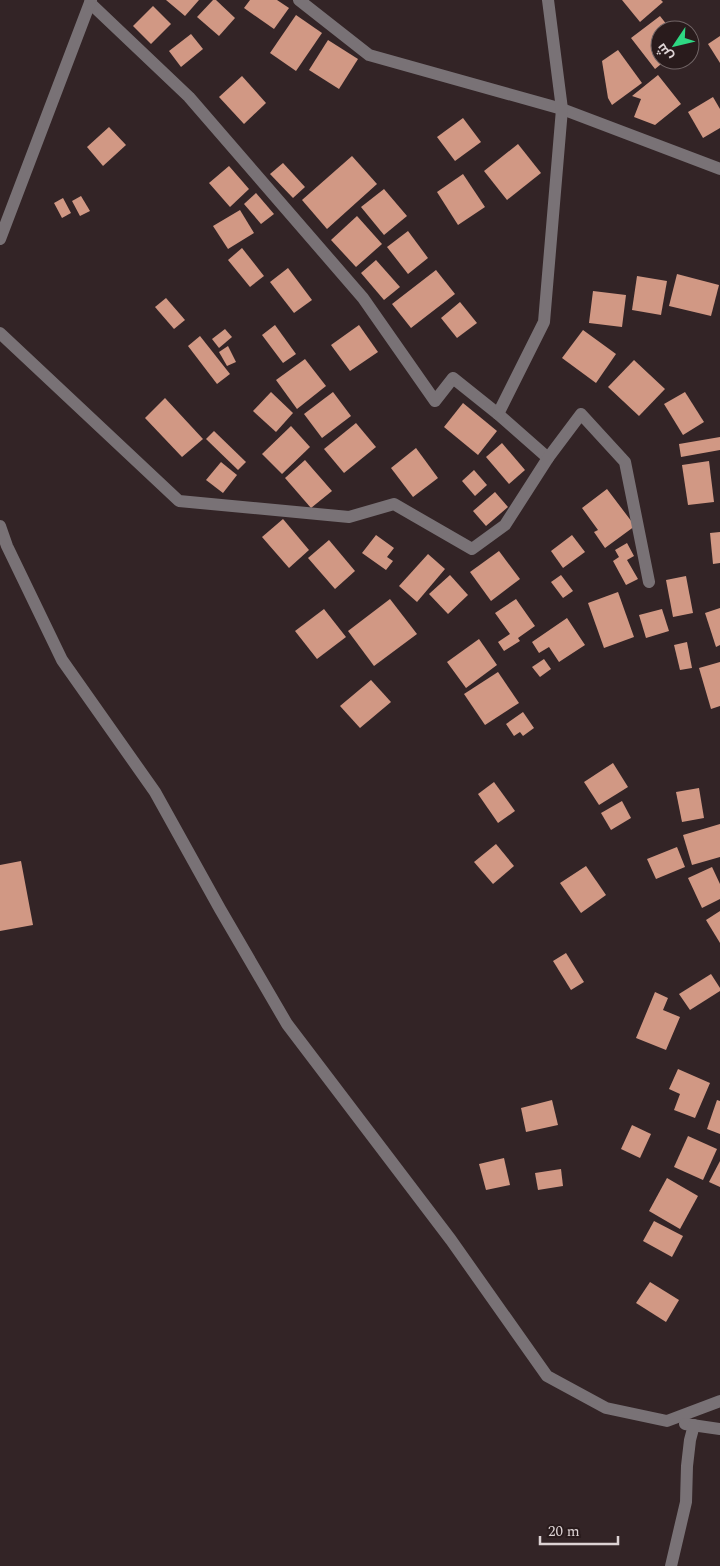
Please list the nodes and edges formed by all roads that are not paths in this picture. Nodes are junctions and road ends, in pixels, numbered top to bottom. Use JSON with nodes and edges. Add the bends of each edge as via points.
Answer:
{"nodes":[{"id":1,"x":299,"y":0,"type":"edge"},
{"id":2,"x":548,"y":0,"type":"edge"},
{"id":3,"x":91,"y":2,"type":"edge"},
{"id":4,"x":562,"y":109,"type":"junction"},
{"id":5,"x":720,"y":169,"type":"edge"},
{"id":6,"x":0,"y":239,"type":"edge"},
{"id":7,"x":0,"y":333,"type":"edge"},
{"id":8,"x":498,"y":414,"type":"junction"},
{"id":9,"x":548,"y":458,"type":"junction"},
{"id":10,"x":0,"y":526,"type":"edge"},
{"id":11,"x":649,"y":582,"type":"dead end"},
{"id":12,"x":720,"y":1401,"type":"edge"},
{"id":13,"x":667,"y":1421,"type":"junction"},
{"id":14,"x":694,"y":1425,"type":"junction"},
{"id":15,"x":720,"y":1429,"type":"edge"},
{"id":16,"x":671,"y":1566,"type":"edge"}],
"edges":[{"from":1,"to":4,"type":"street","via":[[369,55]]},
{"from":2,"to":4,"type":"street"},
{"from":3,"to":6,"type":"street"},
{"from":3,"to":8,"type":"street","via":[[189,96],[363,298],[435,401],[453,378]]},
{"from":4,"to":5,"type":"street"},
{"from":4,"to":8,"type":"street","via":[[544,322]]},
{"from":7,"to":9,"type":"street","via":[[179,501],[349,517],[394,504],[472,549],[505,525]]},
{"from":8,"to":9,"type":"street"},
{"from":9,"to":11,"type":"street","via":[[581,414],[625,462]]},
{"from":10,"to":13,"type":"street","via":[[62,660],[155,792],[287,1024],[451,1240],[547,1376],[606,1408]]},
{"from":12,"to":13,"type":"street"},
{"from":13,"to":14,"type":"street"},
{"from":14,"to":15,"type":"street"},
{"from":14,"to":16,"type":"street","via":[[687,1466],[686,1502]]}]}
